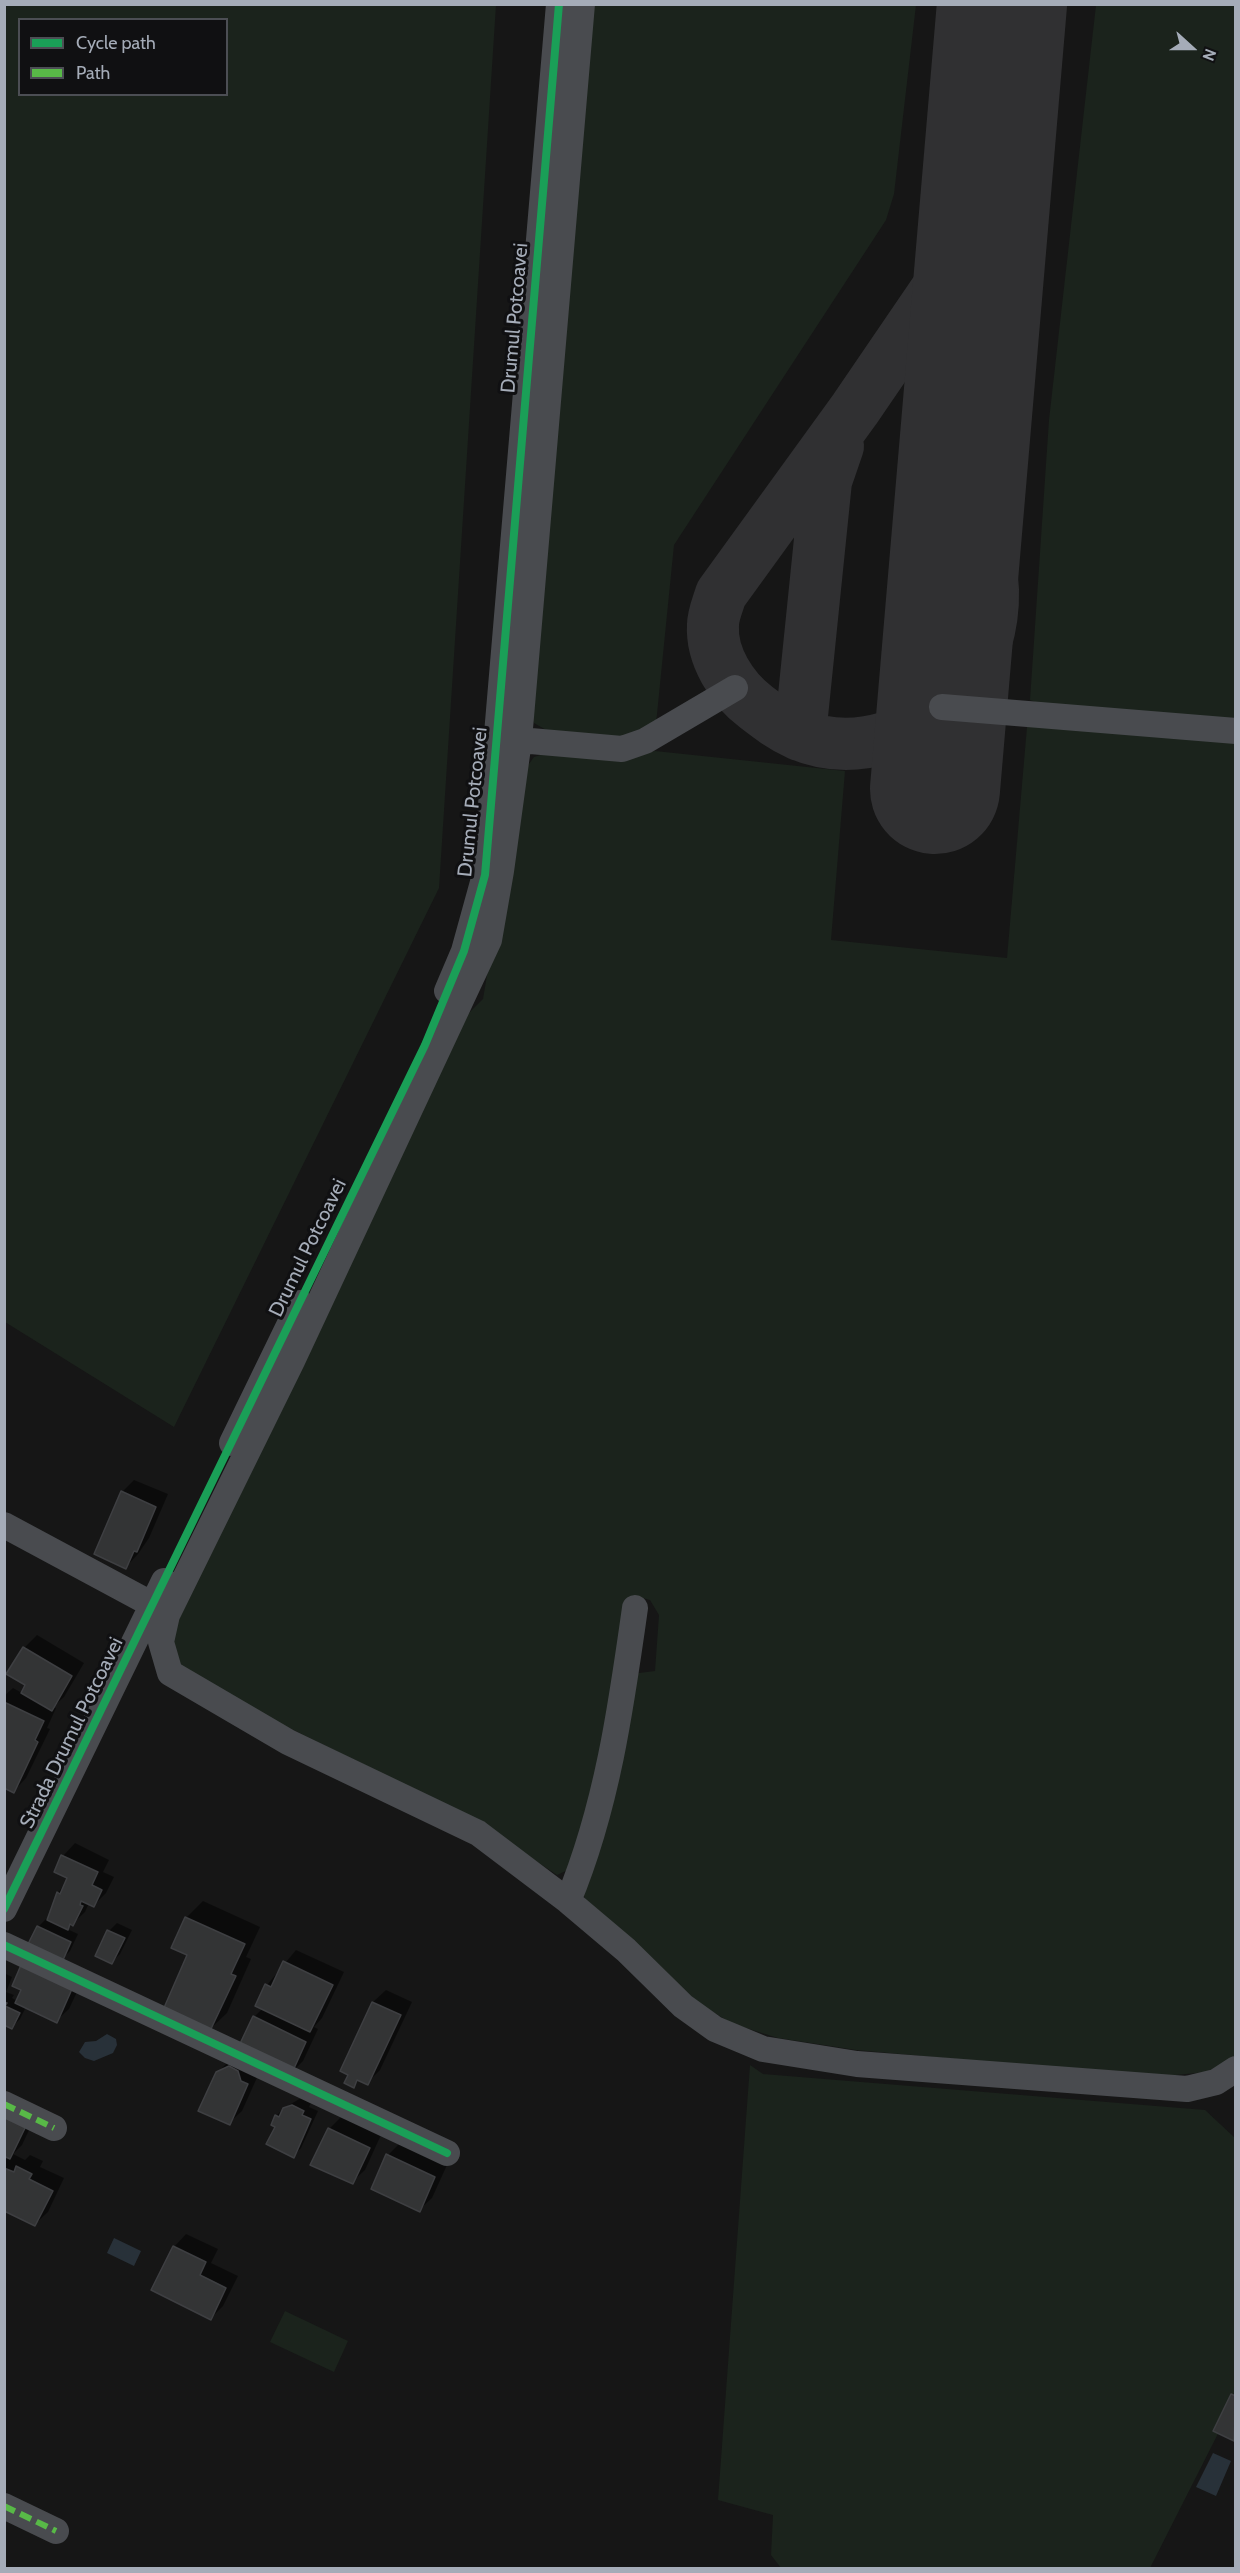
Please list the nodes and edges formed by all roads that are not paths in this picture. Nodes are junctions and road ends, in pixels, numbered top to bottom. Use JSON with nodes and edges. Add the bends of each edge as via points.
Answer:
{"nodes":[{"id":1,"x":558,"y":4,"type":"edge"},
{"id":2,"x":582,"y":4,"type":"edge"},
{"id":3,"x":735,"y":688,"type":"dead end"},
{"id":4,"x":942,"y":707,"type":"dead end"},
{"id":5,"x":1236,"y":731,"type":"edge"},
{"id":6,"x":519,"y":740,"type":"junction"},
{"id":7,"x":4,"y":1525,"type":"edge"},
{"id":8,"x":153,"y":1605,"type":"junction"},
{"id":9,"x":635,"y":1608,"type":"dead end"},
{"id":10,"x":130,"y":1652,"type":"junction"},
{"id":11,"x":170,"y":1673,"type":"junction"},
{"id":12,"x":568,"y":1901,"type":"junction"},
{"id":13,"x":4,"y":1909,"type":"edge"},
{"id":14,"x":4,"y":1945,"type":"edge"},
{"id":15,"x":1236,"y":2069,"type":"edge"},
{"id":16,"x":4,"y":2104,"type":"edge"},
{"id":17,"x":54,"y":2127,"type":"dead end"},
{"id":18,"x":447,"y":2153,"type":"dead end"},
{"id":19,"x":4,"y":2506,"type":"edge"},
{"id":20,"x":56,"y":2531,"type":"dead end"}],
"edges":[{"from":1,"to":8,"type":"street","name":"Drumul Potcoavei","via":[[485,875],[464,951],[425,1045]]},
{"from":2,"to":6,"type":"street"},
{"from":3,"to":6,"type":"street","via":[[645,741],[622,749]]},
{"from":4,"to":5,"type":"street"},
{"from":6,"to":11,"type":"street","via":[[489,940],[292,1361],[167,1615],[161,1642]]},
{"from":7,"to":8,"type":"street"},
{"from":8,"to":10,"type":"street","name":"Strada Drumul Potcoavei"},
{"from":9,"to":12,"type":"street","via":[[611,1763],[585,1861]]},
{"from":10,"to":11,"type":"street"},
{"from":10,"to":13,"type":"street","name":"Strada Drumul Potcoavei"},
{"from":11,"to":12,"type":"street","via":[[288,1742],[478,1833]]},
{"from":12,"to":15,"type":"street","via":[[626,1950],[683,2007],[715,2030],[763,2049],[857,2064],[1187,2089],[1216,2082]]},
{"from":14,"to":18,"type":"street"},
{"from":16,"to":17,"type":"street"},
{"from":19,"to":20,"type":"street"}]}
